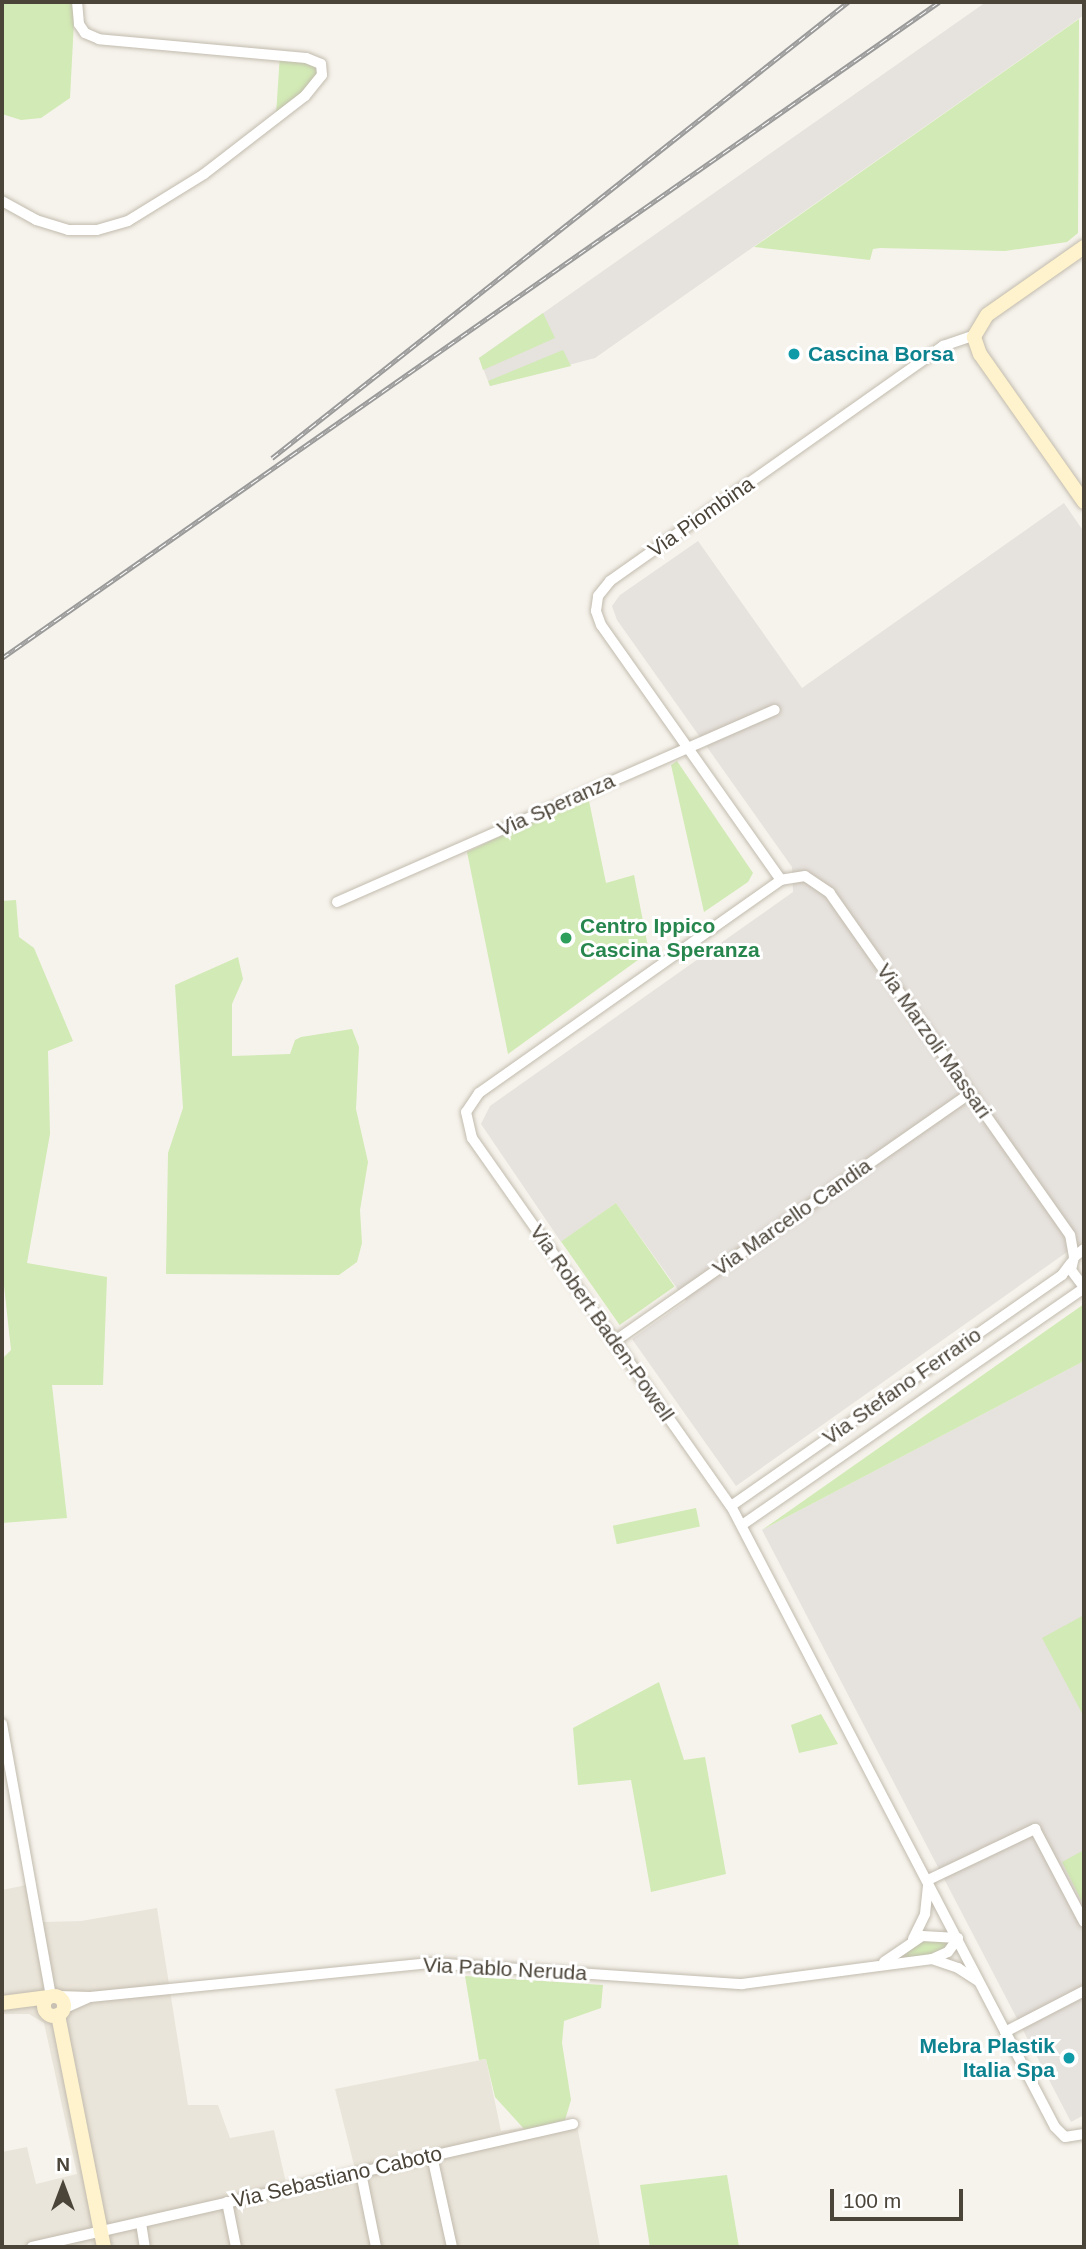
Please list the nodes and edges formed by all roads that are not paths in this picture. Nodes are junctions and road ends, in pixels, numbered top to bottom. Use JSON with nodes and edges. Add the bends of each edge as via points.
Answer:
{"nodes":[{"id":1,"x":77,"y":2,"type":"edge"},
{"id":2,"x":2,"y":201,"type":"edge"},
{"id":3,"x":1084,"y":247,"type":"edge"},
{"id":4,"x":975,"y":335,"type":"junction"},
{"id":5,"x":1084,"y":502,"type":"edge"},
{"id":6,"x":775,"y":710,"type":"dead end"},
{"id":7,"x":687,"y":747,"type":"junction"},
{"id":8,"x":781,"y":880,"type":"junction"},
{"id":9,"x":337,"y":902,"type":"dead end"},
{"id":10,"x":970,"y":1093,"type":"junction"},
{"id":11,"x":1070,"y":1235,"type":"junction"},
{"id":12,"x":1084,"y":1243,"type":"edge"},
{"id":13,"x":1084,"y":1249,"type":"edge"},
{"id":14,"x":1073,"y":1260,"type":"junction"},
{"id":15,"x":1084,"y":1287,"type":"edge"},
{"id":16,"x":615,"y":1341,"type":"junction"},
{"id":17,"x":731,"y":1506,"type":"junction"},
{"id":18,"x":742,"y":1525,"type":"junction"},
{"id":19,"x":2,"y":1724,"type":"edge"},
{"id":20,"x":928,"y":1880,"type":"junction"},
{"id":21,"x":1084,"y":1922,"type":"edge"},
{"id":22,"x":958,"y":1938,"type":"junction"},
{"id":23,"x":913,"y":1939,"type":"junction"},
{"id":24,"x":932,"y":1959,"type":"junction"},
{"id":25,"x":878,"y":1965,"type":"junction"},
{"id":26,"x":980,"y":1983,"type":"junction"},
{"id":27,"x":1084,"y":1991,"type":"edge"},
{"id":28,"x":2,"y":2003,"type":"edge"},
{"id":29,"x":53,"y":2005,"type":"junction"},
{"id":30,"x":1005,"y":2032,"type":"junction"},
{"id":31,"x":573,"y":2124,"type":"dead end"},
{"id":32,"x":1084,"y":2134,"type":"edge"},
{"id":33,"x":432,"y":2156,"type":"junction"},
{"id":34,"x":361,"y":2173,"type":"junction"},
{"id":35,"x":227,"y":2202,"type":"junction"},
{"id":36,"x":141,"y":2224,"type":"junction"},
{"id":37,"x":103,"y":2241,"type":"edge"},
{"id":38,"x":32,"y":2247,"type":"edge"},
{"id":39,"x":145,"y":2247,"type":"edge"},
{"id":40,"x":236,"y":2247,"type":"edge"},
{"id":41,"x":376,"y":2247,"type":"edge"},
{"id":42,"x":452,"y":2247,"type":"edge"}],
"edges":[{"from":1,"to":2,"type":"street","via":[[79,24],[85,33],[99,39],[306,58],[321,64],[322,75],[305,96],[205,174],[128,221],[97,230],[68,230],[36,220]]},
{"from":3,"to":4,"type":"street","via":[[987,315]]},
{"from":4,"to":5,"type":"street","via":[[979,354]]},
{"from":4,"to":7,"type":"street","name":"Via Piombina","via":[[943,346],[601,590],[598,619]]},
{"from":6,"to":7,"type":"street","name":"Via Speranza"},
{"from":7,"to":8,"type":"street","name":"Via Piombina"},
{"from":7,"to":9,"type":"street","name":"Via Speranza"},
{"from":8,"to":10,"type":"street","name":"Via Marzoli Massari","via":[[804,876],[830,893]]},
{"from":8,"to":16,"type":"street","name":"Via Robert Baden-Powell","via":[[494,1082],[468,1107],[469,1134]]},
{"from":10,"to":11,"type":"street","name":"Via Marzoli Massari"},
{"from":10,"to":16,"type":"street","name":"Via Marcello Candia"},
{"from":11,"to":12,"type":"street","name":"Via Marzoli Massari"},
{"from":11,"to":14,"type":"street","name":"Via Marzoli Massari"},
{"from":13,"to":14,"type":"street","name":"Via Stefano Ferrario"},
{"from":14,"to":15,"type":"street","name":"Via Marzoli Massari","via":[[1073,1276]]},
{"from":14,"to":17,"type":"street","name":"Via Stefano Ferrario","via":[[1058,1278]]},
{"from":15,"to":18,"type":"street","name":"Via Stefano Ferrario"},
{"from":16,"to":17,"type":"street","name":"Via Robert Baden-Powell"},
{"from":17,"to":18,"type":"street","name":"Via Robert Baden-Powell"},
{"from":18,"to":20,"type":"street","name":"Via Robert Baden-Powell"},
{"from":19,"to":29,"type":"street"},
{"from":20,"to":21,"type":"street","via":[[1035,1829]]},
{"from":20,"to":22,"type":"street","name":"Via Robert Baden-Powell"},
{"from":20,"to":23,"type":"street","via":[[925,1914]]},
{"from":22,"to":23,"type":"street","via":[[937,1934]]},
{"from":22,"to":24,"type":"street","via":[[948,1952]]},
{"from":22,"to":26,"type":"street","name":"Via Robert Baden-Powell"},
{"from":23,"to":25,"type":"street"},
{"from":24,"to":25,"type":"street","name":"Via Pablo Neruda"},
{"from":24,"to":26,"type":"street","via":[[958,1968]]},
{"from":25,"to":29,"type":"street","name":"Via Pablo Neruda","via":[[797,1980],[726,1984],[491,1964],[420,1963],[90,1997]]},
{"from":26,"to":30,"type":"street","name":"Via Robert Baden-Powell"},
{"from":27,"to":30,"type":"street"},
{"from":28,"to":29,"type":"street"},
{"from":29,"to":37,"type":"street"},
{"from":30,"to":32,"type":"street","name":"Via Robert Baden-Powell","via":[[1055,2127],[1069,2138]]},
{"from":31,"to":33,"type":"street","name":"Via Sebastiano Caboto"},
{"from":33,"to":34,"type":"street","name":"Via Sebastiano Caboto"},
{"from":33,"to":42,"type":"street"},
{"from":34,"to":35,"type":"street","name":"Via Sebastiano Caboto"},
{"from":34,"to":41,"type":"street"},
{"from":35,"to":36,"type":"street","name":"Via Sebastiano Caboto"},
{"from":35,"to":40,"type":"street"},
{"from":36,"to":37,"type":"street","name":"Via Sebastiano Caboto"},
{"from":36,"to":39,"type":"street"},
{"from":37,"to":38,"type":"street","name":"Via Sebastiano Caboto"}]}
